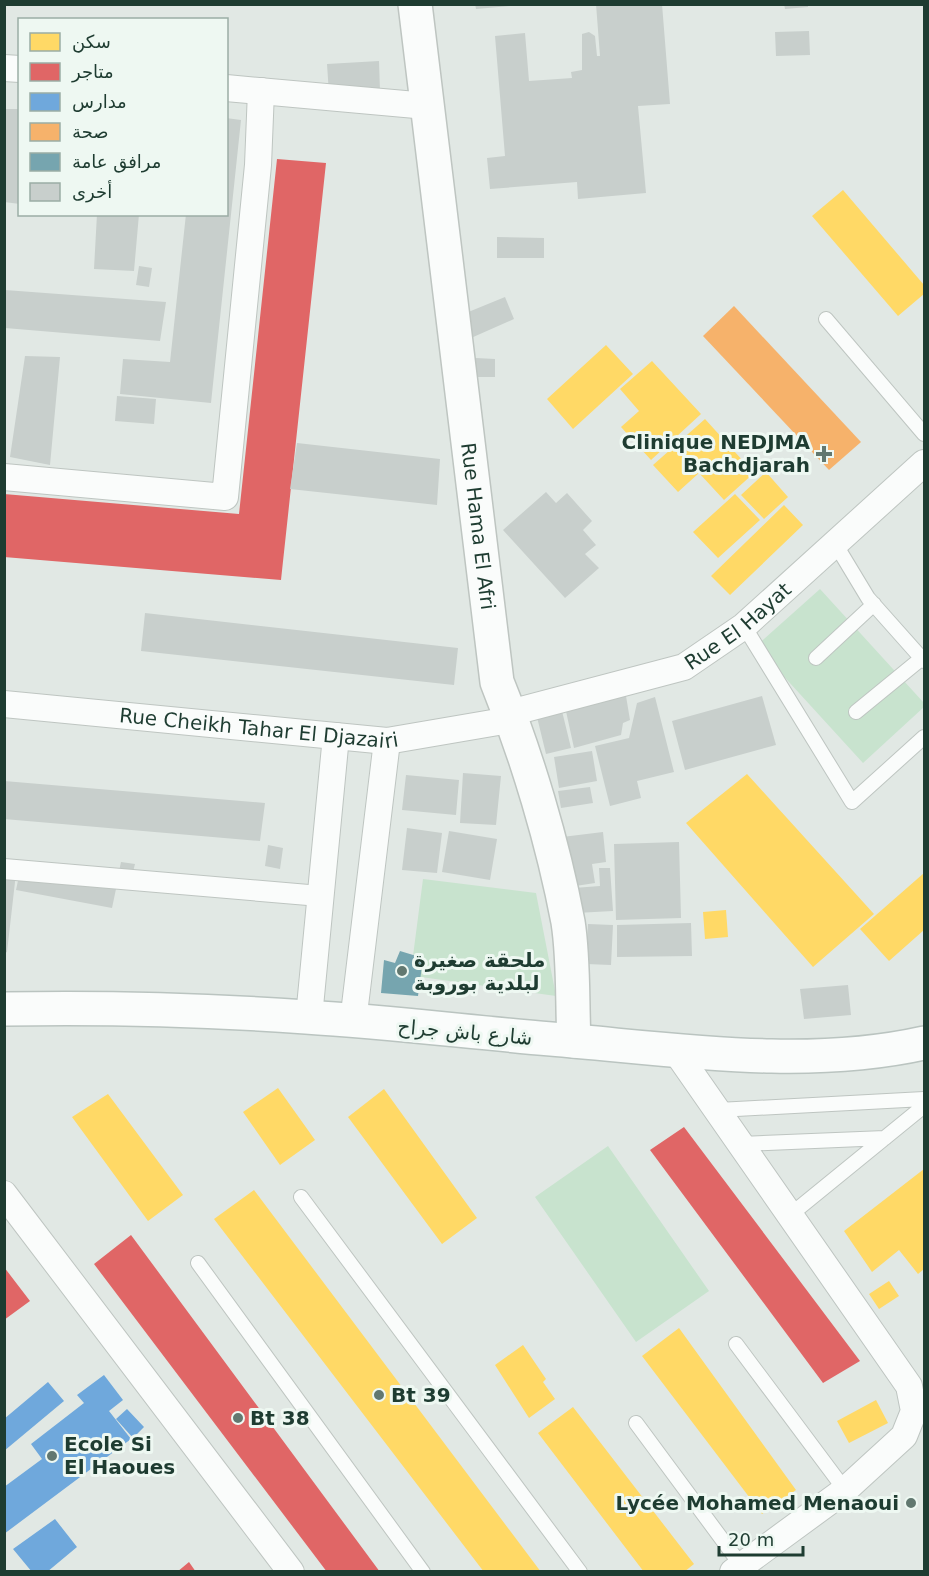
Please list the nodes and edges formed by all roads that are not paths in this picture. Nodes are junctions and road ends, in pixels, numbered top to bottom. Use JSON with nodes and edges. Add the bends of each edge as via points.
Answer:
{"nodes":[{"id":1,"x":415,"y":4,"type":"edge"},
{"id":2,"x":228,"y":88,"type":"edge"},
{"id":3,"x":261,"y":91,"type":"junction"},
{"id":4,"x":427,"y":106,"type":"junction"},
{"id":5,"x":826,"y":319,"type":"dead end"},
{"id":6,"x":924,"y":434,"type":"edge"},
{"id":7,"x":924,"y":463,"type":"edge"},
{"id":8,"x":4,"y":477,"type":"edge"},
{"id":9,"x":836,"y":545,"type":"junction"},
{"id":10,"x":874,"y":604,"type":"junction"},
{"id":11,"x":744,"y":626,"type":"junction"},
{"id":12,"x":816,"y":658,"type":"dead end"},
{"id":13,"x":923,"y":659,"type":"edge"},
{"id":14,"x":4,"y":704,"type":"edge"},
{"id":15,"x":856,"y":712,"type":"dead end"},
{"id":16,"x":510,"y":713,"type":"junction"},
{"id":17,"x":336,"y":736,"type":"junction"},
{"id":18,"x":924,"y":737,"type":"edge"},
{"id":19,"x":387,"y":741,"type":"junction"},
{"id":20,"x":4,"y":869,"type":"edge"},
{"id":21,"x":320,"y":896,"type":"junction"},
{"id":22,"x":4,"y":1009,"type":"edge"},
{"id":23,"x":309,"y":1017,"type":"junction"},
{"id":24,"x":353,"y":1022,"type":"junction"},
{"id":25,"x":574,"y":1041,"type":"junction"},
{"id":26,"x":924,"y":1043,"type":"edge"},
{"id":27,"x":675,"y":1050,"type":"junction"},
{"id":28,"x":924,"y":1099,"type":"edge"},
{"id":29,"x":924,"y":1106,"type":"edge"},
{"id":30,"x":718,"y":1110,"type":"junction"},
{"id":31,"x":885,"y":1138,"type":"junction"},
{"id":32,"x":741,"y":1144,"type":"junction"},
{"id":33,"x":4,"y":1194,"type":"edge"},
{"id":34,"x":301,"y":1197,"type":"dead end"},
{"id":35,"x":789,"y":1216,"type":"junction"},
{"id":36,"x":198,"y":1263,"type":"dead end"},
{"id":37,"x":736,"y":1344,"type":"dead end"},
{"id":38,"x":636,"y":1422,"type":"dead end"},
{"id":39,"x":845,"y":1490,"type":"junction"},
{"id":40,"x":737,"y":1568,"type":"edge"},
{"id":41,"x":291,"y":1572,"type":"edge"},
{"id":42,"x":423,"y":1572,"type":"edge"},
{"id":43,"x":580,"y":1572,"type":"edge"}],
"edges":[{"from":1,"to":4,"type":"street","name":"Rue Hama El Afri"},
{"from":2,"to":3,"type":"street"},
{"from":3,"to":4,"type":"street"},
{"from":3,"to":8,"type":"street","via":[[258,165],[225,497]]},
{"from":4,"to":16,"type":"street","name":"Rue Hama El Afri","via":[[497,682]]},
{"from":5,"to":6,"type":"lane"},
{"from":7,"to":9,"type":"street","name":"Rue El Hayat"},
{"from":9,"to":10,"type":"lane"},
{"from":9,"to":11,"type":"street","name":"Rue El Hayat"},
{"from":10,"to":12,"type":"lane"},
{"from":10,"to":13,"type":"lane"},
{"from":11,"to":16,"type":"street","name":"Rue El Hayat","via":[[684,667]]},
{"from":11,"to":18,"type":"lane","via":[[852,802]]},
{"from":13,"to":15,"type":"lane"},
{"from":14,"to":17,"type":"street","name":"Rue Cheikh Tahar El Djazairi"},
{"from":16,"to":19,"type":"street","name":"Rue Cheikh Tahar El Djazairi","via":[[498,722]]},
{"from":16,"to":25,"type":"street","name":"Rue Hama El Afri","via":[[568,924]]},
{"from":17,"to":19,"type":"street","name":"Rue Cheikh Tahar El Djazairi"},
{"from":17,"to":21,"type":"street"},
{"from":19,"to":24,"type":"street"},
{"from":20,"to":21,"type":"street"},
{"from":21,"to":23,"type":"street"},
{"from":22,"to":23,"type":"street","name":"شارع باش جراح","via":[[84,1008]]},
{"from":23,"to":24,"type":"street","name":"شارع باش جراح"},
{"from":24,"to":25,"type":"street","name":"شارع باش جراح"},
{"from":25,"to":27,"type":"street","name":"شارع باش جراح"},
{"from":26,"to":27,"type":"street","name":"شارع باش جراح","via":[[807,1057]]},
{"from":27,"to":30,"type":"street"},
{"from":28,"to":30,"type":"lane"},
{"from":29,"to":31,"type":"lane"},
{"from":30,"to":32,"type":"street"},
{"from":31,"to":32,"type":"lane"},
{"from":31,"to":35,"type":"lane"},
{"from":32,"to":35,"type":"street"},
{"from":33,"to":41,"type":"street"},
{"from":34,"to":43,"type":"lane"},
{"from":35,"to":39,"type":"street","via":[[909,1386],[914,1411],[904,1436]]},
{"from":36,"to":42,"type":"lane"},
{"from":37,"to":39,"type":"lane"},
{"from":38,"to":40,"type":"lane"},
{"from":39,"to":40,"type":"street"}]}
